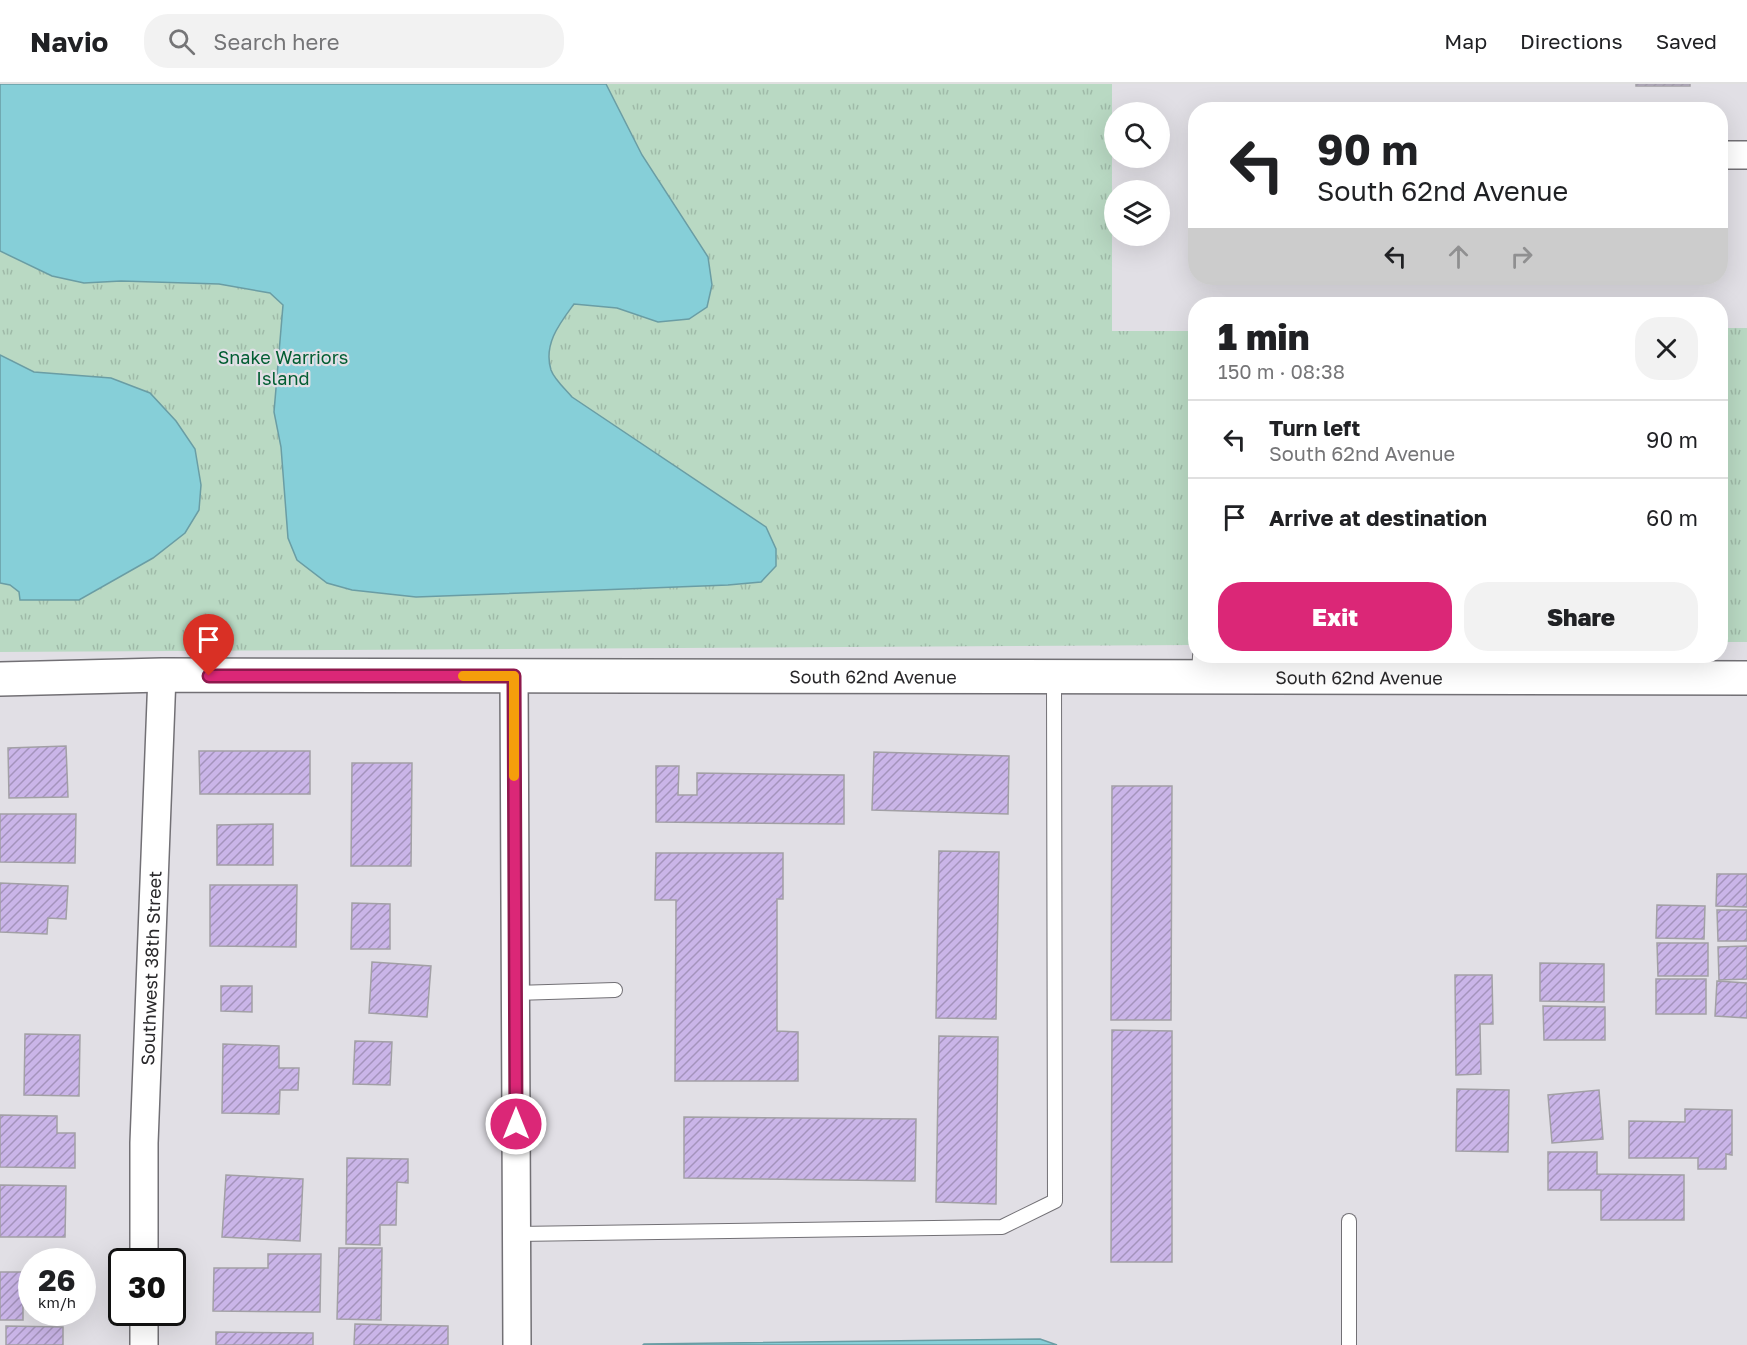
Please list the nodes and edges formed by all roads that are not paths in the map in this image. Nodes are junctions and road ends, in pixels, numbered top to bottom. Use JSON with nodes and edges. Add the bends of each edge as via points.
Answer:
{"nodes":[{"id":1,"x":1728,"y":155,"type":"edge"},
{"id":2,"x":1747,"y":155,"type":"edge"},
{"id":3,"x":1200,"y":666,"type":"edge"},
{"id":4,"x":162,"y":675,"type":"junction"},
{"id":5,"x":514,"y":676,"type":"junction"},
{"id":6,"x":1054,"y":677,"type":"junction"},
{"id":7,"x":1747,"y":678,"type":"edge"},
{"id":8,"x":0,"y":679,"type":"edge"},
{"id":9,"x":615,"y":990,"type":"dead end"},
{"id":10,"x":515,"y":993,"type":"junction"},
{"id":11,"x":1349,"y":1221,"type":"dead end"},
{"id":12,"x":516,"y":1234,"type":"junction"},
{"id":13,"x":144,"y":1248,"type":"edge"},
{"id":14,"x":144,"y":1326,"type":"edge"},
{"id":15,"x":144,"y":1345,"type":"edge"},
{"id":16,"x":517,"y":1345,"type":"edge"},
{"id":17,"x":1349,"y":1345,"type":"edge"}],
"edges":[{"from":1,"to":2,"type":"street"},
{"from":3,"to":6,"type":"street","name":"South 62nd Avenue"},
{"from":3,"to":7,"type":"street","name":"South 62nd Avenue"},
{"from":4,"to":5,"type":"street","name":"South 62nd Avenue"},
{"from":4,"to":8,"type":"street","name":"South 62nd Avenue"},
{"from":4,"to":13,"type":"street","name":"Southwest 38th Street","via":[[144,1143]]},
{"from":5,"to":6,"type":"street","name":"South 62nd Avenue"},
{"from":5,"to":10,"type":"street"},
{"from":6,"to":12,"type":"lane","via":[[1054,1201],[1002,1227]]},
{"from":9,"to":10,"type":"lane"},
{"from":10,"to":12,"type":"street"},
{"from":11,"to":17,"type":"lane"},
{"from":12,"to":16,"type":"street"},
{"from":14,"to":15,"type":"street"}]}
